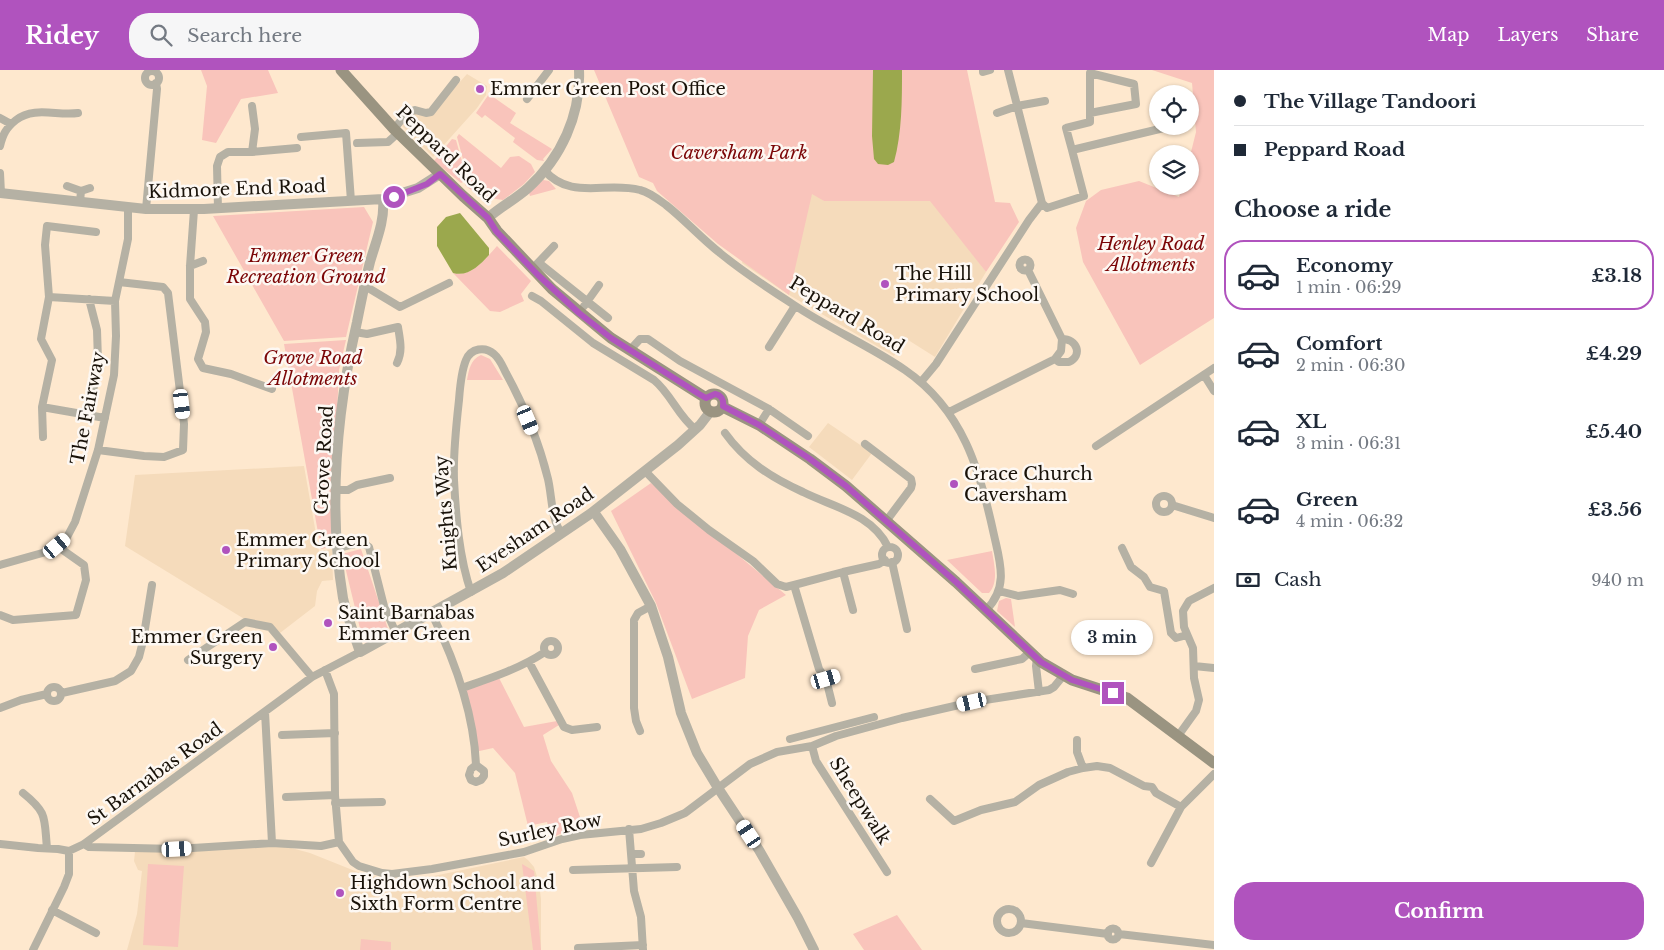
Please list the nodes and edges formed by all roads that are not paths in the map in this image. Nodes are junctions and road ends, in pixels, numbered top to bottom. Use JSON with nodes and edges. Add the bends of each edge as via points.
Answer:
{"nodes":[{"id":1,"x":341,"y":70,"type":"edge"},
{"id":2,"x":548,"y":70,"type":"edge"},
{"id":3,"x":579,"y":70,"type":"edge"},
{"id":4,"x":983,"y":70,"type":"edge"},
{"id":5,"x":990,"y":70,"type":"edge"},
{"id":6,"x":1008,"y":70,"type":"edge"},
{"id":7,"x":456,"y":80,"type":"dead end"},
{"id":8,"x":156,"y":83,"type":"dead end"},
{"id":9,"x":527,"y":99,"type":"dead end"},
{"id":10,"x":1045,"y":100,"type":"dead end"},
{"id":11,"x":252,"y":106,"type":"dead end"},
{"id":12,"x":1017,"y":106,"type":"junction"},
{"id":13,"x":78,"y":113,"type":"dead end"},
{"id":14,"x":997,"y":113,"type":"dead end"},
{"id":15,"x":1090,"y":113,"type":"junction"},
{"id":16,"x":0,"y":118,"type":"edge"},
{"id":17,"x":10,"y":124,"type":"junction"},
{"id":18,"x":396,"y":131,"type":"junction"},
{"id":19,"x":1149,"y":132,"type":"edge"},
{"id":20,"x":301,"y":137,"type":"dead end"},
{"id":21,"x":357,"y":142,"type":"dead end"},
{"id":22,"x":0,"y":146,"type":"edge"},
{"id":23,"x":297,"y":148,"type":"dead end"},
{"id":24,"x":1072,"y":150,"type":"junction"},
{"id":25,"x":252,"y":152,"type":"junction"},
{"id":26,"x":544,"y":170,"type":"junction"},
{"id":27,"x":0,"y":173,"type":"edge"},
{"id":28,"x":440,"y":174,"type":"junction"},
{"id":29,"x":67,"y":186,"type":"dead end"},
{"id":30,"x":90,"y":188,"type":"dead end"},
{"id":31,"x":81,"y":191,"type":"junction"},
{"id":32,"x":1,"y":193,"type":"edge"},
{"id":33,"x":383,"y":199,"type":"junction"},
{"id":34,"x":351,"y":201,"type":"junction"},
{"id":35,"x":80,"y":202,"type":"junction"},
{"id":36,"x":1042,"y":203,"type":"junction"},
{"id":37,"x":128,"y":207,"type":"junction"},
{"id":38,"x":146,"y":209,"type":"junction"},
{"id":39,"x":218,"y":209,"type":"junction"},
{"id":40,"x":194,"y":210,"type":"junction"},
{"id":41,"x":488,"y":218,"type":"junction"},
{"id":42,"x":96,"y":232,"type":"dead end"},
{"id":43,"x":554,"y":246,"type":"dead end"},
{"id":44,"x":203,"y":261,"type":"dead end"},
{"id":45,"x":190,"y":266,"type":"junction"},
{"id":46,"x":535,"y":266,"type":"junction"},
{"id":47,"x":1028,"y":270,"type":"dead end"},
{"id":48,"x":119,"y":282,"type":"junction"},
{"id":49,"x":449,"y":283,"type":"dead end"},
{"id":50,"x":599,"y":285,"type":"dead end"},
{"id":51,"x":365,"y":286,"type":"junction"},
{"id":52,"x":532,"y":296,"type":"dead end"},
{"id":53,"x":49,"y":297,"type":"junction"},
{"id":54,"x":89,"y":299,"type":"junction"},
{"id":55,"x":115,"y":301,"type":"junction"},
{"id":56,"x":586,"y":302,"type":"junction"},
{"id":57,"x":795,"y":306,"type":"junction"},
{"id":58,"x":579,"y":313,"type":"junction"},
{"id":59,"x":608,"y":318,"type":"dead end"},
{"id":60,"x":355,"y":332,"type":"junction"},
{"id":61,"x":1062,"y":339,"type":"junction"},
{"id":62,"x":769,"y":347,"type":"dead end"},
{"id":63,"x":630,"y":350,"type":"junction"},
{"id":64,"x":1055,"y":359,"type":"junction"},
{"id":65,"x":397,"y":364,"type":"dead end"},
{"id":66,"x":1214,"y":368,"type":"edge"},
{"id":67,"x":1204,"y":375,"type":"junction"},
{"id":68,"x":921,"y":382,"type":"junction"},
{"id":69,"x":272,"y":388,"type":"dead end"},
{"id":70,"x":1214,"y":391,"type":"edge"},
{"id":71,"x":706,"y":398,"type":"junction"},
{"id":72,"x":723,"y":406,"type":"junction"},
{"id":73,"x":42,"y":407,"type":"junction"},
{"id":74,"x":769,"y":408,"type":"junction"},
{"id":75,"x":710,"y":412,"type":"junction"},
{"id":76,"x":949,"y":412,"type":"junction"},
{"id":77,"x":89,"y":415,"type":"junction"},
{"id":78,"x":105,"y":418,"type":"junction"},
{"id":79,"x":759,"y":425,"type":"junction"},
{"id":80,"x":1105,"y":428,"type":"dead end"},
{"id":81,"x":695,"y":429,"type":"junction"},
{"id":82,"x":725,"y":433,"type":"dead end"},
{"id":83,"x":808,"y":436,"type":"dead end"},
{"id":84,"x":1110,"y":436,"type":"junction"},
{"id":85,"x":43,"y":437,"type":"dead end"},
{"id":86,"x":865,"y":444,"type":"dead end"},
{"id":87,"x":1096,"y":446,"type":"dead end"},
{"id":88,"x":98,"y":450,"type":"junction"},
{"id":89,"x":646,"y":472,"type":"junction"},
{"id":90,"x":390,"y":478,"type":"dead end"},
{"id":91,"x":336,"y":490,"type":"junction"},
{"id":92,"x":1172,"y":506,"type":"dead end"},
{"id":93,"x":594,"y":512,"type":"junction"},
{"id":94,"x":1214,"y":518,"type":"edge"},
{"id":95,"x":887,"y":520,"type":"junction"},
{"id":96,"x":561,"y":533,"type":"junction"},
{"id":97,"x":57,"y":546,"type":"junction"},
{"id":98,"x":888,"y":547,"type":"junction"},
{"id":99,"x":338,"y":548,"type":"junction"},
{"id":100,"x":1122,"y":548,"type":"dead end"},
{"id":101,"x":889,"y":561,"type":"junction"},
{"id":102,"x":0,"y":565,"type":"edge"},
{"id":103,"x":843,"y":572,"type":"junction"},
{"id":104,"x":152,"y":585,"type":"dead end"},
{"id":105,"x":794,"y":586,"type":"junction"},
{"id":106,"x":1214,"y":588,"type":"edge"},
{"id":107,"x":999,"y":591,"type":"junction"},
{"id":108,"x":471,"y":592,"type":"junction"},
{"id":109,"x":1072,"y":594,"type":"dead end"},
{"id":110,"x":651,"y":606,"type":"junction"},
{"id":111,"x":853,"y":610,"type":"dead end"},
{"id":112,"x":986,"y":610,"type":"junction"},
{"id":113,"x":432,"y":614,"type":"junction"},
{"id":114,"x":0,"y":615,"type":"edge"},
{"id":115,"x":906,"y":629,"type":"dead end"},
{"id":116,"x":396,"y":633,"type":"junction"},
{"id":117,"x":1187,"y":635,"type":"junction"},
{"id":118,"x":360,"y":652,"type":"junction"},
{"id":119,"x":544,"y":652,"type":"dead end"},
{"id":120,"x":1034,"y":655,"type":"junction"},
{"id":121,"x":188,"y":660,"type":"dead end"},
{"id":122,"x":529,"y":662,"type":"junction"},
{"id":123,"x":1194,"y":666,"type":"junction"},
{"id":124,"x":1214,"y":668,"type":"edge"},
{"id":125,"x":975,"y":669,"type":"dead end"},
{"id":126,"x":325,"y":670,"type":"junction"},
{"id":127,"x":836,"y":676,"type":"dead end"},
{"id":128,"x":1062,"y":676,"type":"junction"},
{"id":129,"x":312,"y":677,"type":"junction"},
{"id":130,"x":826,"y":679,"type":"junction"},
{"id":131,"x":462,"y":688,"type":"junction"},
{"id":132,"x":1039,"y":692,"type":"junction"},
{"id":133,"x":832,"y":703,"type":"dead end"},
{"id":134,"x":0,"y":708,"type":"edge"},
{"id":135,"x":264,"y":712,"type":"junction"},
{"id":136,"x":874,"y":717,"type":"dead end"},
{"id":137,"x":597,"y":727,"type":"dead end"},
{"id":138,"x":640,"y":731,"type":"dead end"},
{"id":139,"x":336,"y":733,"type":"junction"},
{"id":140,"x":812,"y":733,"type":"junction"},
{"id":141,"x":282,"y":735,"type":"dead end"},
{"id":142,"x":1178,"y":736,"type":"junction"},
{"id":143,"x":790,"y":739,"type":"dead end"},
{"id":144,"x":1076,"y":740,"type":"dead end"},
{"id":145,"x":814,"y":745,"type":"junction"},
{"id":146,"x":1214,"y":763,"type":"edge"},
{"id":147,"x":476,"y":765,"type":"dead end"},
{"id":148,"x":1083,"y":768,"type":"junction"},
{"id":149,"x":1214,"y":774,"type":"edge"},
{"id":150,"x":718,"y":788,"type":"junction"},
{"id":151,"x":23,"y":793,"type":"dead end"},
{"id":152,"x":286,"y":797,"type":"dead end"},
{"id":153,"x":335,"y":799,"type":"junction"},
{"id":154,"x":930,"y":799,"type":"dead end"},
{"id":155,"x":382,"y":802,"type":"dead end"},
{"id":156,"x":1181,"y":807,"type":"junction"},
{"id":157,"x":954,"y":821,"type":"junction"},
{"id":158,"x":629,"y":829,"type":"junction"},
{"id":159,"x":954,"y":830,"type":"dead end"},
{"id":160,"x":339,"y":842,"type":"junction"},
{"id":161,"x":272,"y":843,"type":"junction"},
{"id":162,"x":0,"y":844,"type":"edge"},
{"id":163,"x":84,"y":844,"type":"junction"},
{"id":164,"x":47,"y":848,"type":"junction"},
{"id":165,"x":69,"y":851,"type":"junction"},
{"id":166,"x":631,"y":854,"type":"junction"},
{"id":167,"x":642,"y":854,"type":"dead end"},
{"id":168,"x":1151,"y":863,"type":"dead end"},
{"id":169,"x":677,"y":867,"type":"dead end"},
{"id":170,"x":632,"y":868,"type":"junction"},
{"id":171,"x":573,"y":870,"type":"dead end"},
{"id":172,"x":887,"y":872,"type":"dead end"},
{"id":173,"x":52,"y":910,"type":"junction"},
{"id":174,"x":1022,"y":923,"type":"dead end"},
{"id":175,"x":96,"y":933,"type":"dead end"},
{"id":176,"x":1214,"y":945,"type":"edge"},
{"id":177,"x":643,"y":947,"type":"edge"},
{"id":178,"x":578,"y":948,"type":"dead end"},
{"id":179,"x":33,"y":950,"type":"edge"},
{"id":180,"x":814,"y":950,"type":"edge"}],
"edges":[{"from":1,"to":18,"type":"main road","name":"Peppard Road"},
{"from":2,"to":9,"type":"street"},
{"from":3,"to":26,"type":"street","via":[[577,100],[570,127]]},
{"from":4,"to":5,"type":"street"},
{"from":6,"to":12,"type":"street"},
{"from":7,"to":18,"type":"street","via":[[431,112],[415,110],[407,113]]},
{"from":8,"to":38,"type":"street"},
{"from":10,"to":12,"type":"street"},
{"from":11,"to":25,"type":"street","via":[[255,129]]},
{"from":12,"to":14,"type":"street"},
{"from":12,"to":36,"type":"street"},
{"from":13,"to":17,"type":"street","via":[[35,112],[24,114]]},
{"from":15,"to":15,"type":"street","via":[[1090,74],[1134,84],[1136,104]]},
{"from":15,"to":24,"type":"street","via":[[1090,122],[1066,128]]},
{"from":16,"to":17,"type":"street"},
{"from":17,"to":22,"type":"street","via":[[3,133]]},
{"from":18,"to":21,"type":"street","via":[[388,142]]},
{"from":18,"to":28,"type":"main road","name":"Peppard Road"},
{"from":19,"to":24,"type":"street"},
{"from":20,"to":34,"type":"street","via":[[346,133]]},
{"from":23,"to":25,"type":"street"},
{"from":24,"to":36,"type":"street","via":[[1084,196],[1048,208]]},
{"from":25,"to":39,"type":"street","via":[[228,152],[220,157],[217,166]]},
{"from":26,"to":41,"type":"street","name":"Peppard Road","via":[[529,187]]},
{"from":26,"to":57,"type":"street","name":"Peppard Road","via":[[561,185],[572,188],[623,188],[650,194],[720,253]]},
{"from":27,"to":32,"type":"street"},
{"from":28,"to":33,"type":"street","name":"Kidmore End Road","via":[[418,188]]},
{"from":28,"to":41,"type":"main road","name":"Peppard Road"},
{"from":29,"to":31,"type":"street"},
{"from":30,"to":31,"type":"street"},
{"from":31,"to":35,"type":"street"},
{"from":32,"to":35,"type":"street","name":"Kidmore End Road"},
{"from":33,"to":34,"type":"street","name":"Kidmore End Road"},
{"from":33,"to":51,"type":"street","name":"Grove Road","via":[[383,220]]},
{"from":34,"to":39,"type":"street","name":"Kidmore End Road"},
{"from":35,"to":37,"type":"street","name":"Kidmore End Road"},
{"from":36,"to":68,"type":"street"},
{"from":37,"to":38,"type":"street","name":"Kidmore End Road"},
{"from":37,"to":48,"type":"street","name":"The Fairway","via":[[128,239]]},
{"from":38,"to":40,"type":"street","name":"Kidmore End Road"},
{"from":39,"to":40,"type":"street","name":"Kidmore End Road"},
{"from":40,"to":45,"type":"street"},
{"from":41,"to":46,"type":"main road","via":[[496,231]]},
{"from":42,"to":53,"type":"street","via":[[47,226],[45,246]]},
{"from":43,"to":46,"type":"street"},
{"from":44,"to":45,"type":"street"},
{"from":45,"to":69,"type":"street","via":[[190,299],[204,322],[206,332],[198,359],[203,368]]},
{"from":46,"to":56,"type":"street"},
{"from":46,"to":58,"type":"main road"},
{"from":47,"to":61,"type":"street"},
{"from":48,"to":55,"type":"street","name":"The Fairway"},
{"from":48,"to":88,"type":"street","via":[[163,288],[168,293],[184,424],[183,450],[164,456]]},
{"from":49,"to":51,"type":"street","via":[[400,307]]},
{"from":50,"to":56,"type":"street"},
{"from":51,"to":60,"type":"street","name":"Grove Road"},
{"from":52,"to":81,"type":"street","via":[[593,343],[663,387],[686,422]]},
{"from":53,"to":54,"type":"street"},
{"from":53,"to":73,"type":"street","via":[[41,339],[52,360]]},
{"from":54,"to":55,"type":"street"},
{"from":54,"to":77,"type":"street","via":[[97,330],[98,361]]},
{"from":55,"to":78,"type":"street","name":"The Fairway","via":[[114,375]]},
{"from":56,"to":58,"type":"street"},
{"from":56,"to":59,"type":"street"},
{"from":57,"to":62,"type":"street"},
{"from":57,"to":68,"type":"street","name":"Peppard Road"},
{"from":58,"to":63,"type":"main road"},
{"from":60,"to":65,"type":"street","via":[[367,334],[398,327],[402,348]]},
{"from":60,"to":91,"type":"street","name":"Grove Road","via":[[344,395]]},
{"from":61,"to":64,"type":"street","via":[[1061,350]]},
{"from":61,"to":64,"type":"street","via":[[1070,340],[1078,351],[1068,362]]},
{"from":63,"to":71,"type":"main road"},
{"from":63,"to":74,"type":"street","via":[[640,339],[648,339],[680,361]]},
{"from":64,"to":76,"type":"street"},
{"from":66,"to":67,"type":"street"},
{"from":67,"to":70,"type":"street"},
{"from":67,"to":84,"type":"street"},
{"from":68,"to":76,"type":"street","name":"Peppard Road"},
{"from":71,"to":72,"type":"main road","via":[[718,395]]},
{"from":71,"to":75,"type":"main road","via":[[705,404]]},
{"from":72,"to":75,"type":"main road","via":[[718,412]]},
{"from":72,"to":79,"type":"main road"},
{"from":73,"to":77,"type":"street"},
{"from":73,"to":85,"type":"street"},
{"from":74,"to":79,"type":"street"},
{"from":74,"to":83,"type":"street"},
{"from":75,"to":81,"type":"street","name":"Evesham Road"},
{"from":76,"to":107,"type":"street","name":"Peppard Road","via":[[972,454],[981,479],[1002,568]]},
{"from":77,"to":78,"type":"street"},
{"from":78,"to":88,"type":"street","name":"The Fairway"},
{"from":79,"to":95,"type":"main road","via":[[810,459]]},
{"from":80,"to":84,"type":"street"},
{"from":81,"to":89,"type":"street","name":"Evesham Road"},
{"from":82,"to":98,"type":"street","via":[[752,463],[803,492],[854,513],[884,538]]},
{"from":84,"to":87,"type":"street"},
{"from":86,"to":95,"type":"street","via":[[911,479],[911,488]]},
{"from":88,"to":97,"type":"street","name":"The Fairway","via":[[75,522],[66,539]]},
{"from":89,"to":93,"type":"street","name":"Evesham Road"},
{"from":89,"to":105,"type":"street","via":[[677,504],[753,561],[777,584]]},
{"from":90,"to":91,"type":"street","via":[[356,485],[348,490]]},
{"from":91,"to":99,"type":"street","name":"Grove Road"},
{"from":92,"to":94,"type":"street"},
{"from":93,"to":96,"type":"street","name":"Evesham Road"},
{"from":93,"to":110,"type":"street","via":[[620,549]]},
{"from":95,"to":112,"type":"main road"},
{"from":96,"to":108,"type":"street","name":"Evesham Road"},
{"from":96,"to":108,"type":"street","name":"Knights Way","via":[[534,433],[517,393],[494,354],[484,349],[476,350],[467,358],[461,382],[454,479],[460,542]]},
{"from":97,"to":102,"type":"street","name":"The Fairway","via":[[54,550]]},
{"from":97,"to":114,"type":"street","via":[[84,565],[86,580],[76,614],[13,620]]},
{"from":98,"to":101,"type":"street","via":[[882,554]]},
{"from":98,"to":101,"type":"street","via":[[898,552],[897,560]]},
{"from":99,"to":116,"type":"street","via":[[360,543],[369,548],[384,606]]},
{"from":99,"to":118,"type":"street","name":"Grove Road","via":[[344,598]]},
{"from":100,"to":117,"type":"street","via":[[1131,567],[1144,577],[1150,587],[1164,591],[1171,633],[1176,638]]},
{"from":101,"to":103,"type":"street"},
{"from":101,"to":115,"type":"street"},
{"from":103,"to":105,"type":"street"},
{"from":103,"to":111,"type":"street"},
{"from":104,"to":134,"type":"street","via":[[143,641],[131,671],[115,681],[62,693],[55,701],[47,694]]},
{"from":105,"to":130,"type":"street"},
{"from":106,"to":117,"type":"street","via":[[1189,602],[1184,611]]},
{"from":107,"to":109,"type":"street","via":[[1018,596],[1060,590]]},
{"from":107,"to":112,"type":"street","name":"Peppard Road"},
{"from":108,"to":113,"type":"street","name":"Evesham Road"},
{"from":110,"to":138,"type":"street","via":[[638,613],[634,620],[634,708]]},
{"from":110,"to":150,"type":"street","via":[[688,733]]},
{"from":112,"to":120,"type":"main road"},
{"from":113,"to":116,"type":"street","name":"Evesham Road"},
{"from":113,"to":131,"type":"street","via":[[448,646]]},
{"from":116,"to":118,"type":"street","name":"Evesham Road"},
{"from":117,"to":123,"type":"street","via":[[1193,648]]},
{"from":118,"to":126,"type":"street"},
{"from":119,"to":122,"type":"street"},
{"from":120,"to":125,"type":"street"},
{"from":120,"to":128,"type":"main road"},
{"from":120,"to":132,"type":"street"},
{"from":121,"to":129,"type":"street","via":[[245,622],[270,627]]},
{"from":122,"to":131,"type":"street"},
{"from":122,"to":137,"type":"street","via":[[564,726],[572,730]]},
{"from":123,"to":124,"type":"street"},
{"from":123,"to":142,"type":"street","via":[[1198,705]]},
{"from":126,"to":129,"type":"street","name":"St Barnabas Road"},
{"from":126,"to":139,"type":"street","via":[[334,694]]},
{"from":127,"to":130,"type":"street"},
{"from":128,"to":132,"type":"street","name":"Surley Row","via":[[1054,687]]},
{"from":128,"to":142,"type":"main road","via":[[1127,698]]},
{"from":129,"to":135,"type":"street","name":"St Barnabas Road"},
{"from":130,"to":133,"type":"street"},
{"from":131,"to":147,"type":"street"},
{"from":132,"to":145,"type":"street","name":"Surley Row","via":[[972,702],[902,718]]},
{"from":135,"to":161,"type":"street"},
{"from":135,"to":163,"type":"street","name":"St Barnabas Road"},
{"from":136,"to":140,"type":"street"},
{"from":139,"to":141,"type":"street"},
{"from":139,"to":153,"type":"street"},
{"from":140,"to":143,"type":"street"},
{"from":140,"to":145,"type":"street","name":"Sheepwalk"},
{"from":142,"to":146,"type":"main road"},
{"from":144,"to":148,"type":"street"},
{"from":145,"to":150,"type":"street","name":"Surley Row","via":[[777,752],[750,764]]},
{"from":145,"to":172,"type":"street","name":"Sheepwalk","via":[[816,761]]},
{"from":148,"to":156,"type":"street","via":[[1110,768],[1152,787],[1156,793]]},
{"from":148,"to":157,"type":"street","via":[[1039,785],[1015,802]]},
{"from":149,"to":156,"type":"street"},
{"from":150,"to":158,"type":"street","name":"Surley Row","via":[[675,818]]},
{"from":150,"to":180,"type":"street","via":[[773,873]]},
{"from":151,"to":164,"type":"street","via":[[44,814]]},
{"from":152,"to":153,"type":"street"},
{"from":153,"to":155,"type":"street"},
{"from":153,"to":160,"type":"street"},
{"from":154,"to":157,"type":"street"},
{"from":156,"to":168,"type":"street"},
{"from":157,"to":159,"type":"street"},
{"from":158,"to":160,"type":"street","name":"Surley Row","via":[[580,835],[524,852],[392,874],[352,862]]},
{"from":158,"to":166,"type":"street"},
{"from":160,"to":161,"type":"street","via":[[320,846]]},
{"from":161,"to":163,"type":"street","via":[[177,849],[89,847]]},
{"from":162,"to":164,"type":"street"},
{"from":163,"to":165,"type":"street","name":"St Barnabas Road"},
{"from":164,"to":165,"type":"street"},
{"from":165,"to":173,"type":"street","via":[[69,874]]},
{"from":166,"to":167,"type":"street"},
{"from":166,"to":170,"type":"street"},
{"from":169,"to":170,"type":"street"},
{"from":170,"to":171,"type":"street"},
{"from":170,"to":177,"type":"street"},
{"from":173,"to":175,"type":"street"},
{"from":173,"to":179,"type":"street"},
{"from":174,"to":176,"type":"street","via":[[1108,934],[1112,928],[1118,934]]},
{"from":177,"to":178,"type":"street"}]}
